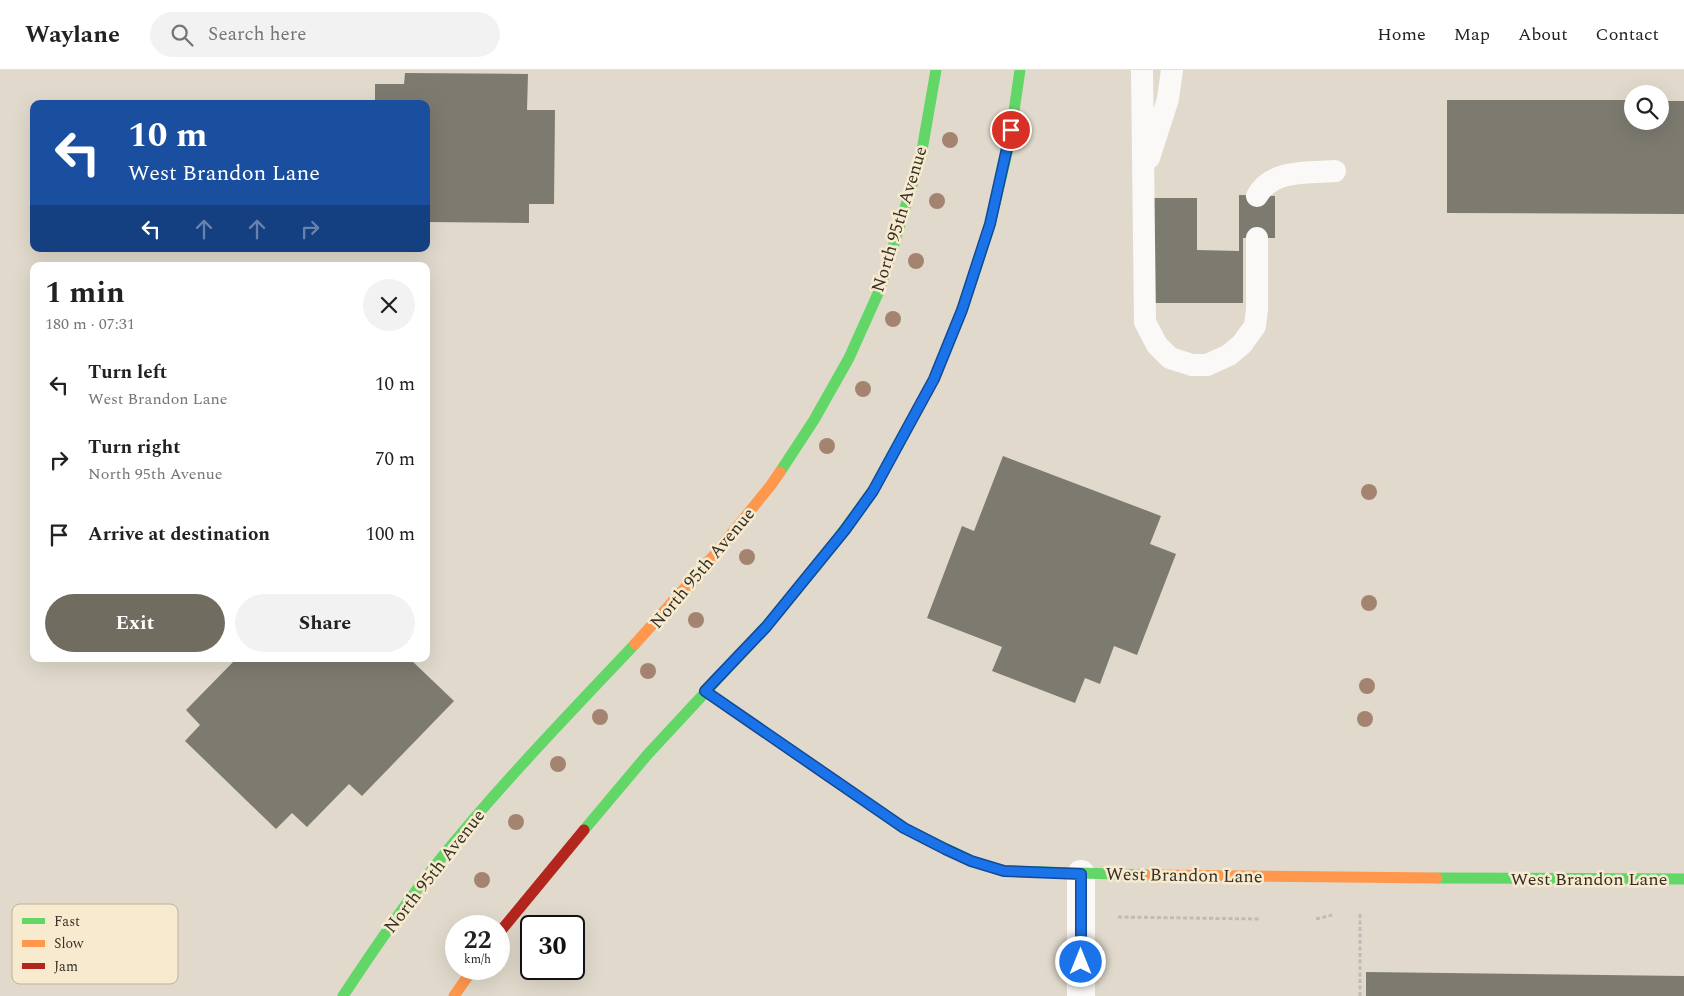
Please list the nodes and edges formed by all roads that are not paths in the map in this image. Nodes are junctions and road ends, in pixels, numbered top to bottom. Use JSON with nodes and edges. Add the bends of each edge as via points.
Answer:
{"nodes":[{"id":1,"x":936,"y":70,"type":"edge"},
{"id":2,"x":1020,"y":70,"type":"edge"},
{"id":3,"x":1142,"y":70,"type":"edge"},
{"id":4,"x":1172,"y":70,"type":"edge"},
{"id":5,"x":1335,"y":171,"type":"dead end"},
{"id":6,"x":1143,"y":176,"type":"junction"},
{"id":7,"x":1257,"y":196,"type":"dead end"},
{"id":8,"x":1257,"y":238,"type":"dead end"},
{"id":9,"x":705,"y":691,"type":"junction"},
{"id":10,"x":1081,"y":874,"type":"junction"},
{"id":11,"x":1684,"y":879,"type":"edge"},
{"id":12,"x":510,"y":920,"type":"edge"},
{"id":13,"x":465,"y":980,"type":"edge"},
{"id":14,"x":344,"y":996,"type":"edge"},
{"id":15,"x":454,"y":996,"type":"edge"},
{"id":16,"x":1081,"y":996,"type":"edge"}],
"edges":[{"from":1,"to":14,"type":"street","name":"North 95th Avenue","via":[[921,156],[880,289],[849,358],[814,420],[771,485],[716,553],[653,626],[494,795],[441,858],[390,925]]},
{"from":2,"to":9,"type":"street","via":[[1009,145],[990,224],[962,310],[934,379],[873,491],[857,513],[766,627]]},
{"from":3,"to":6,"type":"lane"},
{"from":4,"to":6,"type":"lane","via":[[1168,99]]},
{"from":5,"to":7,"type":"lane","via":[[1294,173],[1276,178],[1262,187]]},
{"from":6,"to":8,"type":"lane","via":[[1145,322],[1157,346],[1170,358],[1192,365],[1207,365],[1242,344],[1254,326],[1257,309]]},
{"from":9,"to":10,"type":"street","name":"West Brandon Lane","via":[[904,828],[945,849],[1004,871]]},
{"from":9,"to":12,"type":"street","via":[[612,795]]},
{"from":10,"to":11,"type":"street","name":"West Brandon Lane"},
{"from":10,"to":16,"type":"street"},
{"from":13,"to":15,"type":"street"}]}
